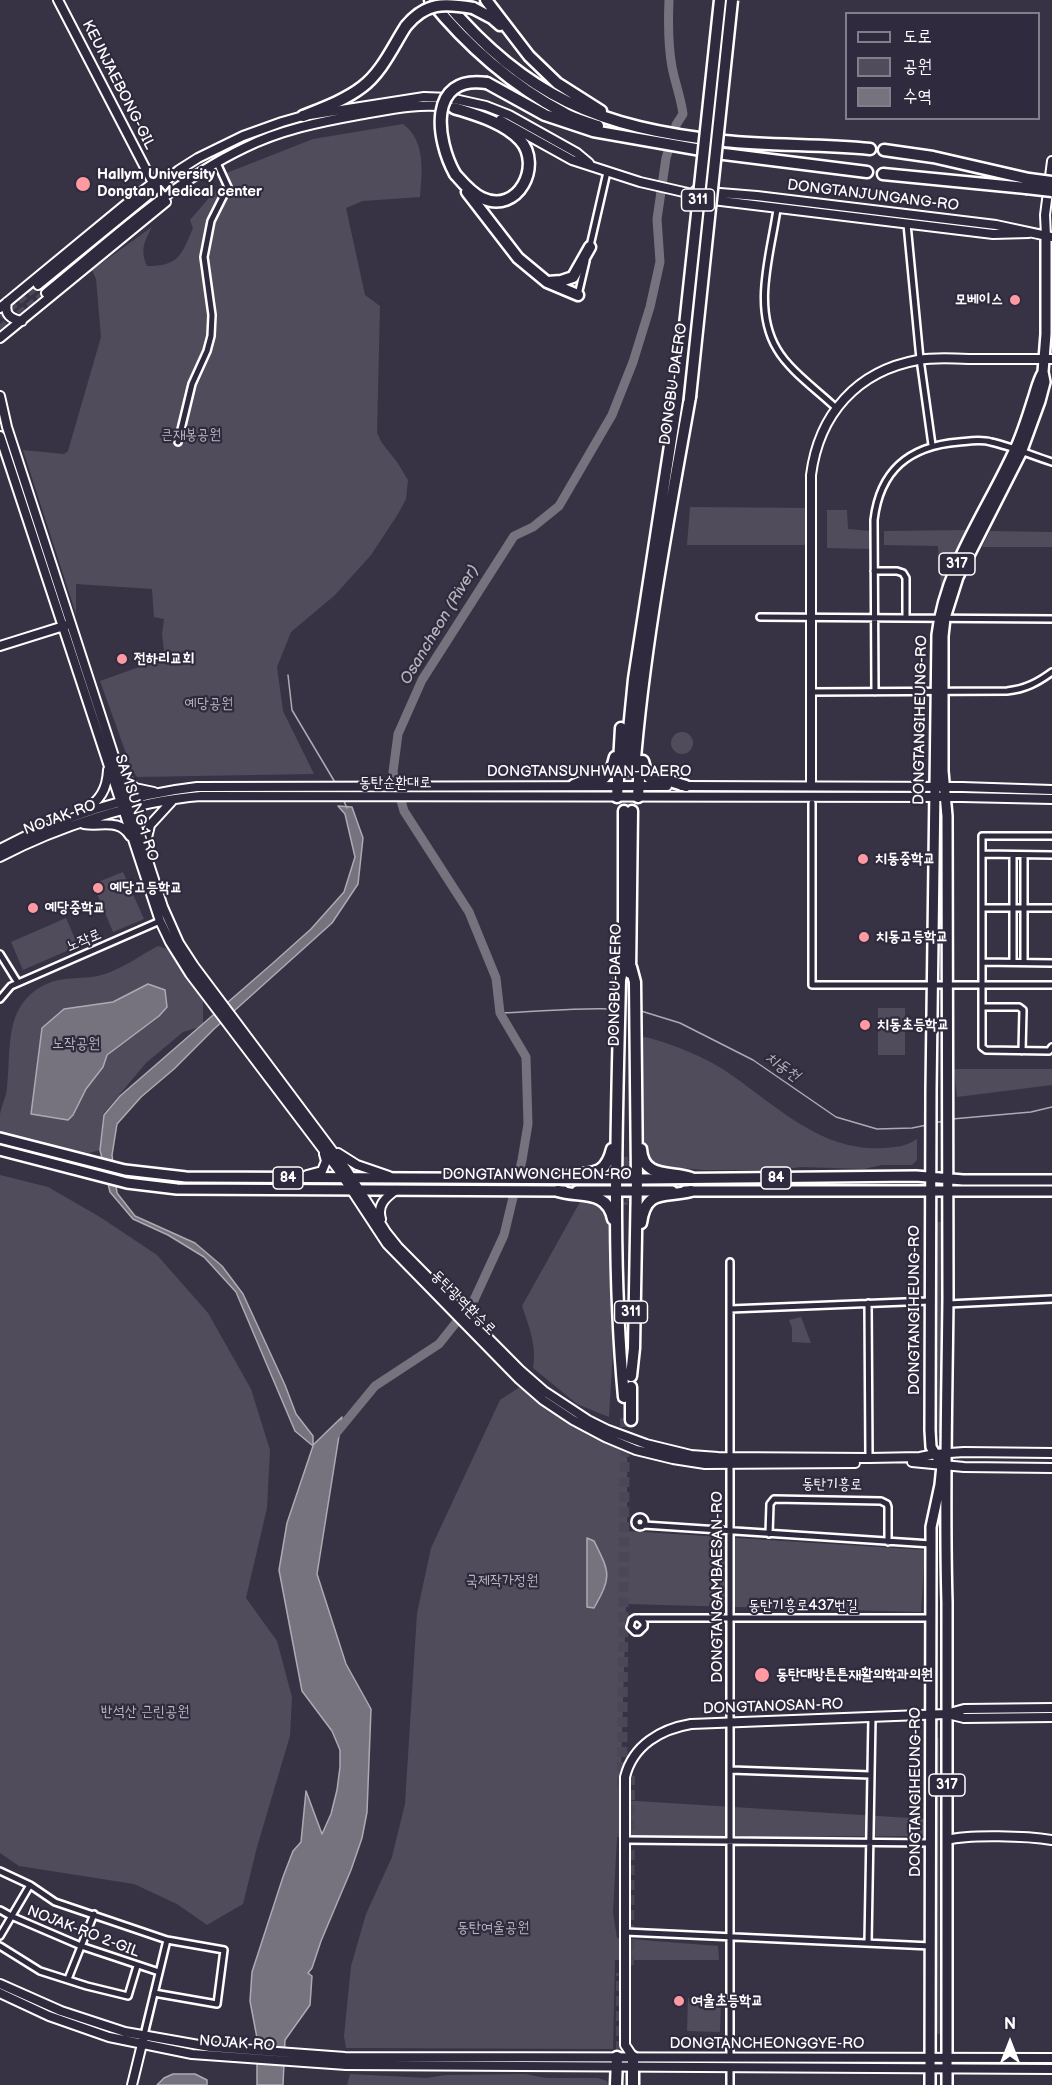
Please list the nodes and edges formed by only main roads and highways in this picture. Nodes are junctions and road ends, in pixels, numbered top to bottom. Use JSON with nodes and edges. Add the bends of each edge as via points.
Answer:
{"nodes":[{"id":1,"x":430,"y":0,"type":"edge"},
{"id":2,"x":437,"y":0,"type":"edge"},
{"id":3,"x":444,"y":0,"type":"edge"},
{"id":4,"x":486,"y":0,"type":"edge"},
{"id":5,"x":720,"y":0,"type":"edge"},
{"id":6,"x":732,"y":0,"type":"edge"},
{"id":7,"x":518,"y":42,"type":"junction"},
{"id":8,"x":476,"y":49,"type":"junction"},
{"id":9,"x":454,"y":108,"type":"road end"},
{"id":10,"x":303,"y":116,"type":"road end"},
{"id":11,"x":637,"y":126,"type":"junction"},
{"id":12,"x":621,"y":134,"type":"junction"},
{"id":13,"x":870,"y":149,"type":"dead end"},
{"id":14,"x":884,"y":150,"type":"dead end"},
{"id":15,"x":867,"y":172,"type":"dead end"},
{"id":16,"x":455,"y":174,"type":"junction"},
{"id":17,"x":883,"y":174,"type":"dead end"},
{"id":18,"x":1052,"y":182,"type":"edge"},
{"id":19,"x":1028,"y":183,"type":"junction"},
{"id":20,"x":1052,"y":191,"type":"edge"},
{"id":21,"x":1049,"y":237,"type":"edge"},
{"id":22,"x":590,"y":247,"type":"road end"},
{"id":23,"x":547,"y":282,"type":"junction"},
{"id":24,"x":578,"y":295,"type":"road end"},
{"id":25,"x":1048,"y":359,"type":"edge"},
{"id":26,"x":659,"y":509,"type":"junction"},
{"id":27,"x":666,"y":533,"type":"junction"},
{"id":28,"x":939,"y":692,"type":"junction"},
{"id":29,"x":619,"y":743,"type":"junction"},
{"id":30,"x":641,"y":756,"type":"junction"},
{"id":31,"x":574,"y":784,"type":"road end"},
{"id":32,"x":686,"y":786,"type":"road end"},
{"id":33,"x":617,"y":791,"type":"road end"},
{"id":34,"x":638,"y":791,"type":"road end"},
{"id":35,"x":628,"y":811,"type":"tunnel mouth"},
{"id":36,"x":627,"y":1032,"type":"junction"},
{"id":37,"x":636,"y":1136,"type":"junction"},
{"id":38,"x":0,"y":1138,"type":"edge"},
{"id":39,"x":616,"y":1138,"type":"junction"},
{"id":40,"x":0,"y":1150,"type":"edge"},
{"id":41,"x":627,"y":1158,"type":"tunnel mouth"},
{"id":42,"x":560,"y":1178,"type":"junction"},
{"id":43,"x":616,"y":1178,"type":"junction"},
{"id":44,"x":691,"y":1178,"type":"junction"},
{"id":45,"x":930,"y":1178,"type":"junction"},
{"id":46,"x":637,"y":1179,"type":"junction"},
{"id":47,"x":947,"y":1179,"type":"junction"},
{"id":48,"x":1052,"y":1180,"type":"edge"},
{"id":49,"x":558,"y":1191,"type":"junction"},
{"id":50,"x":616,"y":1191,"type":"junction"},
{"id":51,"x":637,"y":1191,"type":"junction"},
{"id":52,"x":691,"y":1191,"type":"junction"},
{"id":53,"x":930,"y":1191,"type":"junction"},
{"id":54,"x":947,"y":1191,"type":"junction"},
{"id":55,"x":1052,"y":1191,"type":"edge"},
{"id":56,"x":931,"y":1222,"type":"junction"},
{"id":57,"x":948,"y":1223,"type":"junction"},
{"id":58,"x":616,"y":1245,"type":"junction"},
{"id":59,"x":635,"y":1246,"type":"junction"},
{"id":60,"x":631,"y":1376,"type":"junction"},
{"id":61,"x":624,"y":1397,"type":"junction"},
{"id":62,"x":930,"y":1430,"type":"junction"},
{"id":63,"x":947,"y":1432,"type":"junction"},
{"id":64,"x":944,"y":1466,"type":"junction"},
{"id":65,"x":617,"y":2062,"type":"tunnel mouth"},
{"id":66,"x":633,"y":2062,"type":"tunnel mouth"},
{"id":67,"x":616,"y":2085,"type":"edge"},
{"id":68,"x":633,"y":2085,"type":"edge"},
{"id":69,"x":930,"y":2085,"type":"edge"},
{"id":70,"x":947,"y":2085,"type":"edge"}],
"edges":[{"from":1,"to":8,"type":"highway"},
{"from":2,"to":8,"type":"highway"},
{"from":3,"to":11,"type":"highway","via":[[479,40],[543,91],[584,111]]},
{"from":4,"to":7,"type":"highway"},
{"from":5,"to":26,"type":"highway","name":"DONGBU-DAERO","number":"311","bridge":true,"via":[[677,400]]},
{"from":6,"to":27,"type":"highway","name":"DONGBU-DAERO","number":"311","bridge":true,"via":[[690,397]]},
{"from":7,"to":10,"type":"highway","bridge":true,"via":[[492,18],[473,8],[446,4],[429,8],[406,26],[380,69],[362,87]]},
{"from":7,"to":11,"type":"highway","via":[[556,83],[596,109]]},
{"from":8,"to":12,"type":"highway","via":[[565,114]]},
{"from":9,"to":16,"type":"highway","via":[[511,132],[527,151],[529,168],[522,190],[497,202],[473,193]]},
{"from":11,"to":13,"type":"highway","bridge":true,"via":[[723,141]]},
{"from":12,"to":15,"type":"highway","bridge":true,"via":[[724,154]]},
{"from":12,"to":16,"type":"highway","bridge":true,"via":[[582,128],[545,115],[487,83],[465,83],[448,95],[440,133]]},
{"from":14,"to":19,"type":"highway","via":[[933,157]]},
{"from":16,"to":23,"type":"highway","via":[[518,258]]},
{"from":17,"to":19,"type":"highway"},
{"from":18,"to":19,"type":"highway","bridge":true},
{"from":19,"to":20,"type":"highway","bridge":true},
{"from":21,"to":25,"type":"main road","name":"DONGTANGIHEUNG-RO","number":"317"},
{"from":22,"to":23,"type":"highway","via":[[573,277]]},
{"from":23,"to":24,"type":"highway"},
{"from":25,"to":28,"type":"main road","name":"DONGTANGIHEUNG-RO","number":"317","via":[[1037,382],[1018,451],[953,573],[942,618]]},
{"from":26,"to":27,"type":"highway","name":"DONGBU-DAERO","number":"311","via":[[634,679],[629,770]]},
{"from":26,"to":29,"type":"highway"},
{"from":27,"to":30,"type":"highway","via":[[668,561]]},
{"from":28,"to":45,"type":"main road","name":"DONGTANGIHEUNG-RO","number":"317","via":[[934,792]]},
{"from":28,"to":47,"type":"main road","name":"DONGTANGIHEUNG-RO","number":"317","via":[[945,792]]},
{"from":29,"to":31,"type":"highway","via":[[612,768],[604,778]]},
{"from":29,"to":33,"type":"highway"},
{"from":30,"to":32,"type":"highway","via":[[652,780]]},
{"from":30,"to":34,"type":"highway"},
{"from":35,"to":36,"type":"highway","name":"DONGBU-DAERO"},
{"from":36,"to":37,"type":"highway"},
{"from":36,"to":39,"type":"highway"},
{"from":36,"to":41,"type":"highway","name":"DONGBU-DAERO"},
{"from":37,"to":44,"type":"highway","via":[[648,1168],[659,1174]]},
{"from":37,"to":46,"type":"highway"},
{"from":38,"to":42,"type":"main road","name":"DONGTANWONCHEON-RO","number":"84","via":[[125,1170],[186,1178]]},
{"from":39,"to":42,"type":"highway","via":[[604,1168]]},
{"from":39,"to":43,"type":"highway"},
{"from":40,"to":49,"type":"main road","name":"DONGTANWONCHEON-RO","number":"84","via":[[127,1183],[195,1190]]},
{"from":42,"to":43,"type":"main road","name":"DONGTANWONCHEON-RO","number":"84"},
{"from":43,"to":46,"type":"main road","name":"DONGTANWONCHEON-RO","number":"84"},
{"from":43,"to":50,"type":"highway"},
{"from":44,"to":45,"type":"main road","name":"DONGTANWONCHEON-RO","number":"84"},
{"from":44,"to":46,"type":"main road","name":"DONGTANWONCHEON-RO","number":"84"},
{"from":45,"to":47,"type":"main road","name":"DONGTANWONCHEON-RO","number":"84"},
{"from":45,"to":53,"type":"main road","name":"DONGTANGIHEUNG-RO","number":"317"},
{"from":46,"to":51,"type":"highway"},
{"from":47,"to":48,"type":"main road","number":"84"},
{"from":47,"to":54,"type":"main road","name":"DONGTANGIHEUNG-RO","number":"317"},
{"from":49,"to":50,"type":"main road","name":"DONGTANWONCHEON-RO","number":"84"},
{"from":49,"to":58,"type":"highway","via":[[595,1197],[606,1203],[612,1211]]},
{"from":50,"to":51,"type":"main road","name":"DONGTANWONCHEON-RO","number":"84"},
{"from":50,"to":58,"type":"highway"},
{"from":51,"to":52,"type":"main road","name":"DONGTANWONCHEON-RO","number":"84"},
{"from":51,"to":59,"type":"highway"},
{"from":52,"to":53,"type":"main road","name":"DONGTANWONCHEON-RO","number":"84"},
{"from":52,"to":59,"type":"highway","via":[[651,1199],[643,1210]]},
{"from":53,"to":54,"type":"main road","name":"DONGTANWONCHEON-RO","number":"84"},
{"from":53,"to":56,"type":"main road","name":"DONGTANGIHEUNG-RO","number":"317"},
{"from":54,"to":55,"type":"main road","number":"84"},
{"from":54,"to":57,"type":"main road","name":"DONGTANGIHEUNG-RO","number":"317"},
{"from":56,"to":57,"type":"main road","via":[[936,1218]]},
{"from":56,"to":62,"type":"main road","name":"DONGTANGIHEUNG-RO","number":"317"},
{"from":57,"to":63,"type":"main road","name":"DONGTANGIHEUNG-RO","number":"317"},
{"from":58,"to":61,"type":"highway"},
{"from":59,"to":60,"type":"highway"},
{"from":60,"to":61,"type":"highway","number":"311","via":[[628,1419]]},
{"from":60,"to":61,"type":"highway","number":"311","via":[[627,1205]]},
{"from":62,"to":63,"type":"main road","via":[[940,1436]]},
{"from":62,"to":64,"type":"main road","name":"DONGTANGIHEUNG-RO","number":"317","via":[[931,1447]]},
{"from":63,"to":64,"type":"main road","name":"DONGTANGIHEUNG-RO","number":"317"},
{"from":64,"to":69,"type":"main road","name":"DONGTANGIHEUNG-RO","number":"317","via":[[931,1544]]},
{"from":64,"to":70,"type":"main road","name":"DONGTANGIHEUNG-RO","number":"317"},
{"from":65,"to":67,"type":"highway"},
{"from":66,"to":68,"type":"highway"}]}
